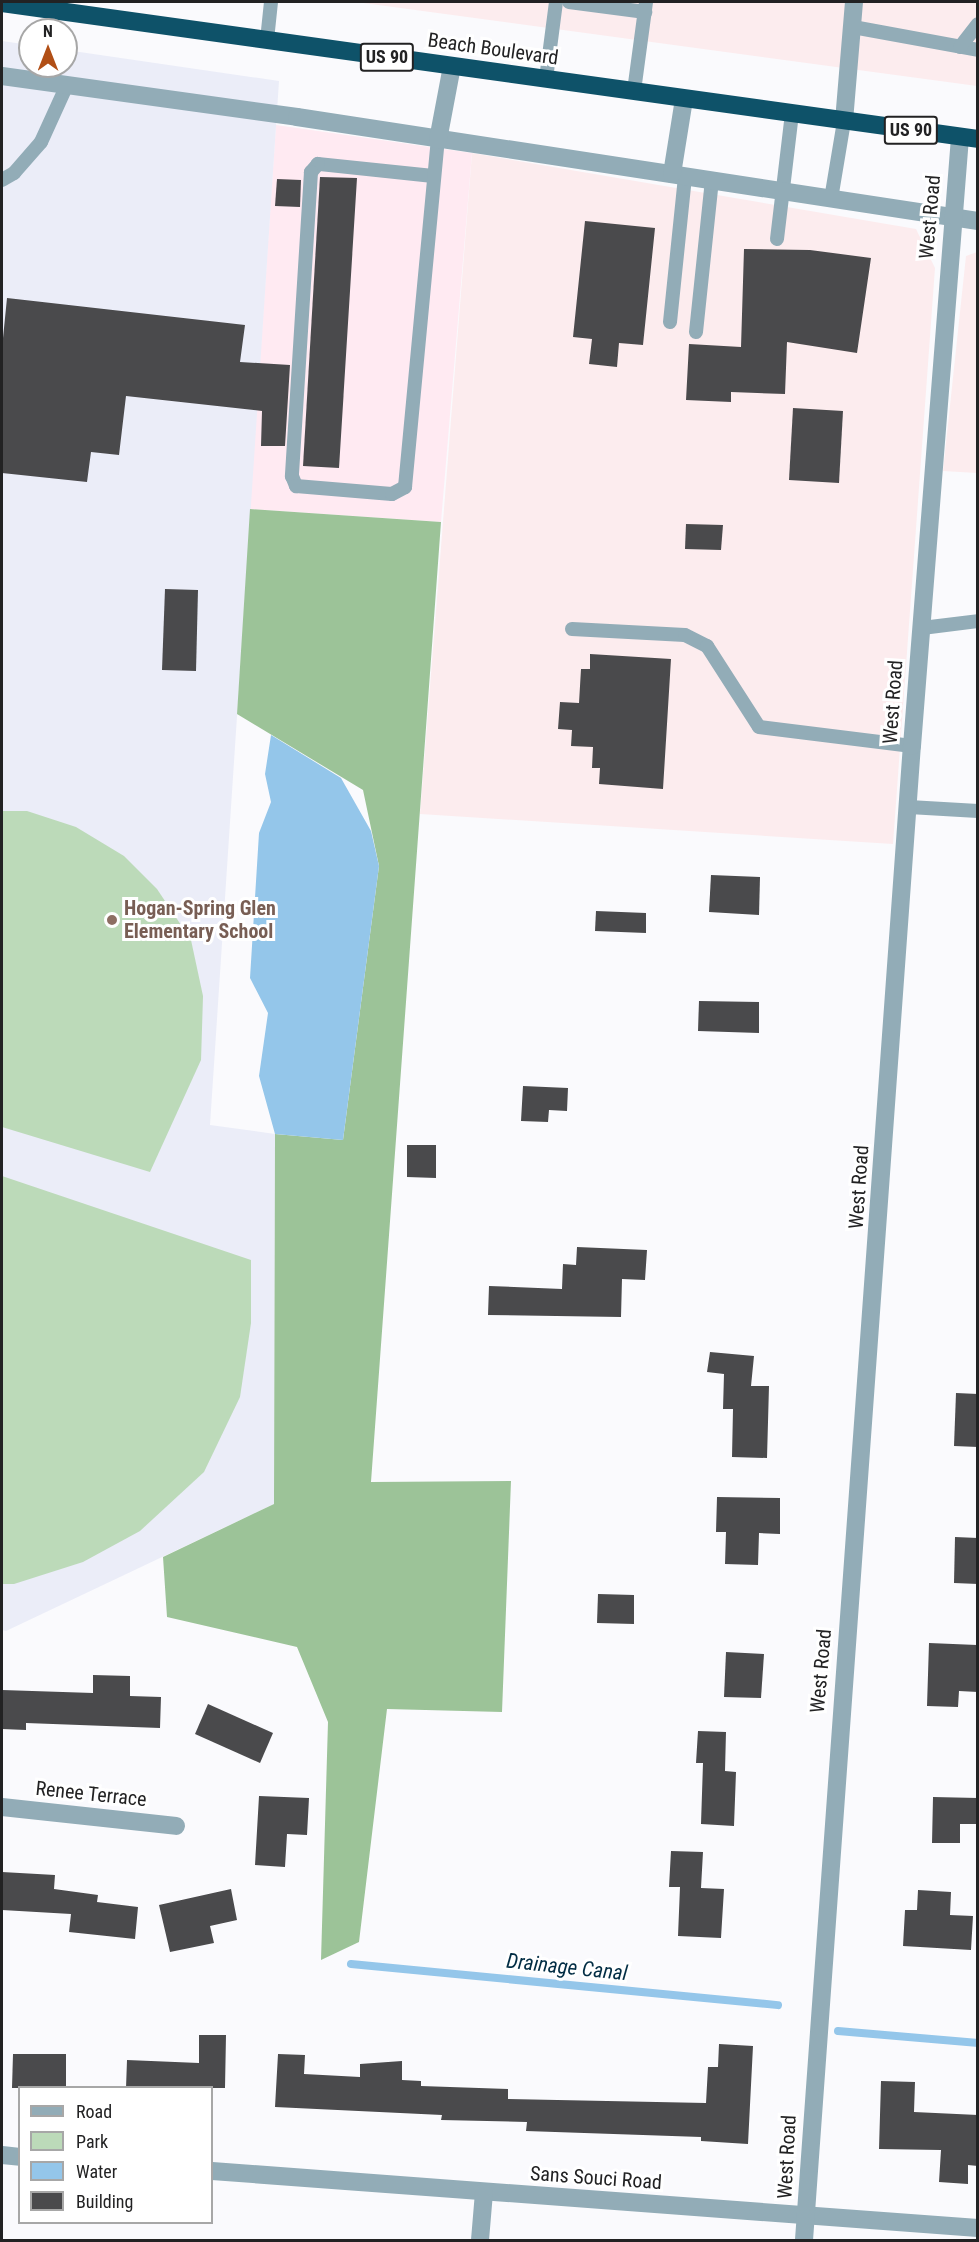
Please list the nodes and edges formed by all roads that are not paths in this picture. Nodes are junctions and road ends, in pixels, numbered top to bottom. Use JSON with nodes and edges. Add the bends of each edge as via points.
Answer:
{"nodes":[{"id":1,"x":271,"y":2,"type":"edge"},
{"id":2,"x":556,"y":2,"type":"edge"},
{"id":3,"x":569,"y":2,"type":"edge"},
{"id":4,"x":854,"y":2,"type":"edge"},
{"id":5,"x":2,"y":3,"type":"edge"},
{"id":6,"x":646,"y":7,"type":"edge"},
{"id":7,"x":978,"y":24,"type":"edge"},
{"id":8,"x":853,"y":27,"type":"junction"},
{"id":9,"x":267,"y":40,"type":"junction"},
{"id":10,"x":960,"y":47,"type":"junction"},
{"id":11,"x":978,"y":50,"type":"edge"},
{"id":12,"x":452,"y":66,"type":"junction"},
{"id":13,"x":2,"y":76,"type":"edge"},
{"id":14,"x":546,"y":79,"type":"junction"},
{"id":15,"x":67,"y":85,"type":"junction"},
{"id":16,"x":634,"y":92,"type":"junction"},
{"id":17,"x":684,"y":99,"type":"junction"},
{"id":18,"x":792,"y":114,"type":"junction"},
{"id":19,"x":844,"y":121,"type":"junction"},
{"id":20,"x":969,"y":138,"type":"edge"},
{"id":21,"x":438,"y":140,"type":"junction"},
{"id":22,"x":678,"y":175,"type":"junction"},
{"id":23,"x":433,"y":176,"type":"junction"},
{"id":24,"x":2,"y":180,"type":"edge"},
{"id":25,"x":712,"y":180,"type":"junction"},
{"id":26,"x":783,"y":191,"type":"junction"},
{"id":27,"x":831,"y":199,"type":"junction"},
{"id":28,"x":952,"y":218,"type":"junction"},
{"id":29,"x":978,"y":220,"type":"edge"},
{"id":30,"x":777,"y":239,"type":"dead end"},
{"id":31,"x":670,"y":322,"type":"dead end"},
{"id":32,"x":696,"y":332,"type":"dead end"},
{"id":33,"x":978,"y":621,"type":"edge"},
{"id":34,"x":922,"y":628,"type":"junction"},
{"id":35,"x":572,"y":629,"type":"dead end"},
{"id":36,"x":912,"y":746,"type":"junction"},
{"id":37,"x":978,"y":802,"type":"edge"},
{"id":38,"x":909,"y":807,"type":"junction"},
{"id":39,"x":977,"y":811,"type":"edge"},
{"id":40,"x":2,"y":1807,"type":"edge"},
{"id":41,"x":176,"y":1826,"type":"dead end"},
{"id":42,"x":2,"y":2156,"type":"edge"},
{"id":43,"x":18,"y":2157,"type":"edge"},
{"id":44,"x":213,"y":2171,"type":"edge"},
{"id":45,"x":484,"y":2192,"type":"junction"},
{"id":46,"x":806,"y":2216,"type":"junction"},
{"id":47,"x":978,"y":2228,"type":"edge"},
{"id":48,"x":480,"y":2241,"type":"edge"},
{"id":49,"x":804,"y":2241,"type":"edge"}],
"edges":[{"from":1,"to":9,"type":"lane"},
{"from":2,"to":14,"type":"lane"},
{"from":3,"to":6,"type":"lane"},
{"from":4,"to":8,"type":"street"},
{"from":5,"to":9,"type":"highway","name":"Beach Boulevard","number":"US 90"},
{"from":6,"to":16,"type":"lane"},
{"from":7,"to":10,"type":"lane"},
{"from":8,"to":10,"type":"lane"},
{"from":8,"to":19,"type":"street"},
{"from":9,"to":12,"type":"highway","name":"Beach Boulevard","number":"US 90"},
{"from":10,"to":11,"type":"lane"},
{"from":12,"to":14,"type":"highway","name":"Beach Boulevard","number":"US 90"},
{"from":12,"to":21,"type":"street"},
{"from":13,"to":15,"type":"street"},
{"from":14,"to":16,"type":"highway","name":"Beach Boulevard","number":"US 90"},
{"from":15,"to":21,"type":"street"},
{"from":15,"to":24,"type":"lane","via":[[41,142],[14,173]]},
{"from":16,"to":17,"type":"highway","name":"Beach Boulevard","number":"US 90"},
{"from":17,"to":18,"type":"highway","name":"Beach Boulevard","number":"US 90"},
{"from":17,"to":22,"type":"street"},
{"from":18,"to":19,"type":"highway","name":"Beach Boulevard","number":"US 90"},
{"from":18,"to":26,"type":"lane"},
{"from":19,"to":20,"type":"highway","name":"Beach Boulevard","number":"US 90"},
{"from":19,"to":27,"type":"lane"},
{"from":20,"to":28,"type":"street","name":"West Road"},
{"from":21,"to":22,"type":"street"},
{"from":21,"to":23,"type":"lane"},
{"from":22,"to":25,"type":"street"},
{"from":22,"to":31,"type":"lane"},
{"from":23,"to":23,"type":"lane","via":[[405,487],[392,494],[296,486],[291,476],[312,172],[318,164]]},
{"from":25,"to":26,"type":"street"},
{"from":25,"to":32,"type":"lane"},
{"from":26,"to":27,"type":"street"},
{"from":26,"to":30,"type":"lane"},
{"from":27,"to":28,"type":"street"},
{"from":28,"to":29,"type":"street"},
{"from":28,"to":34,"type":"street","name":"West Road"},
{"from":33,"to":34,"type":"lane"},
{"from":34,"to":36,"type":"street","name":"West Road"},
{"from":35,"to":36,"type":"lane","via":[[685,635],[707,646],[759,728]]},
{"from":36,"to":38,"type":"street","name":"West Road"},
{"from":37,"to":39,"type":"lane"},
{"from":38,"to":39,"type":"lane"},
{"from":38,"to":46,"type":"street","name":"West Road"},
{"from":40,"to":41,"type":"street","name":"Renee Terrace"},
{"from":42,"to":43,"type":"street"},
{"from":44,"to":45,"type":"street","name":"Sans Souci Road"},
{"from":45,"to":46,"type":"street","name":"Sans Souci Road"},
{"from":45,"to":48,"type":"street"},
{"from":46,"to":47,"type":"street","name":"Sans Souci Road"},
{"from":46,"to":49,"type":"street","name":"West Road"}]}
